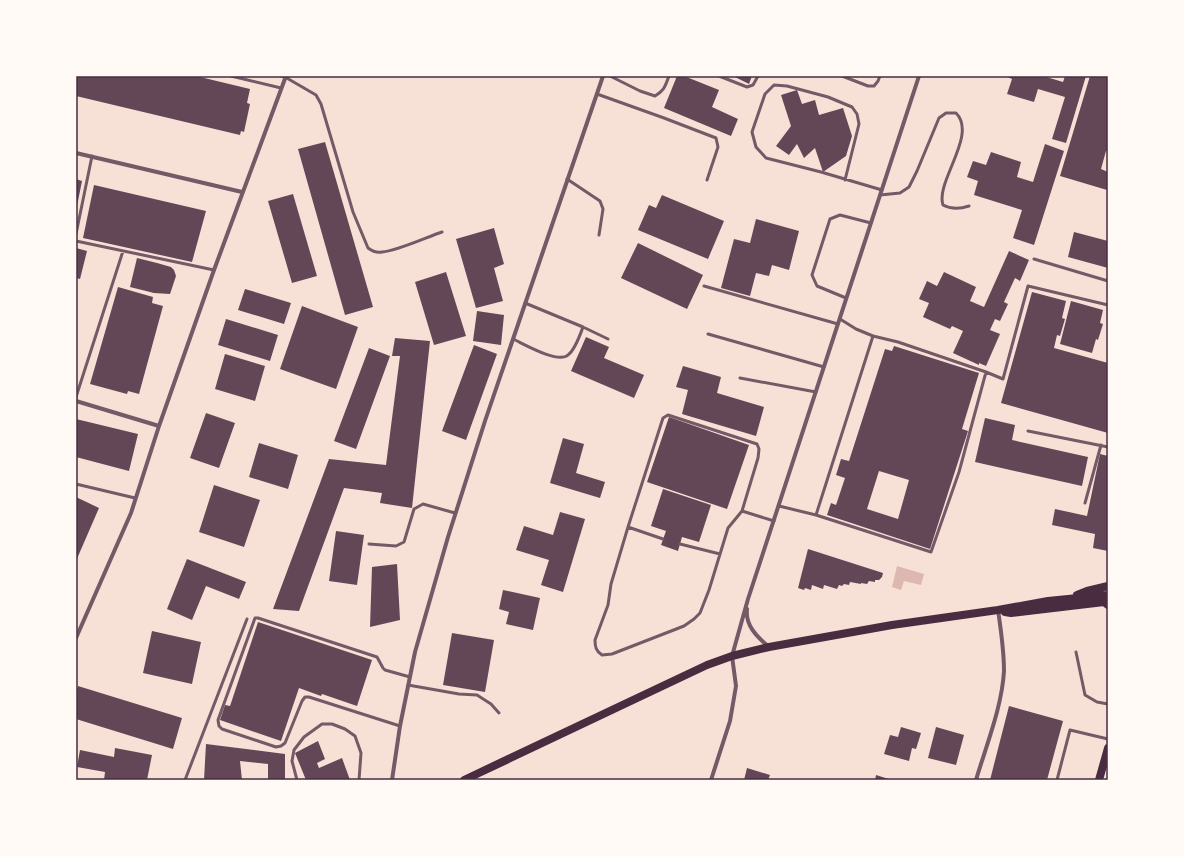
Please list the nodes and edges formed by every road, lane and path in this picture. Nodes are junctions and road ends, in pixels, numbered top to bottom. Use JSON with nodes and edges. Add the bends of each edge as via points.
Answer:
{"nodes":[{"id":1,"x":231,"y":76,"type":"edge"},
{"id":2,"x":284,"y":76,"type":"edge"},
{"id":3,"x":603,"y":76,"type":"edge"},
{"id":4,"x":610,"y":76,"type":"edge"},
{"id":5,"x":669,"y":76,"type":"edge"},
{"id":6,"x":719,"y":76,"type":"edge"},
{"id":7,"x":758,"y":76,"type":"edge"},
{"id":8,"x":842,"y":76,"type":"edge"},
{"id":9,"x":880,"y":76,"type":"edge"},
{"id":10,"x":919,"y":76,"type":"edge"},
{"id":11,"x":281,"y":88,"type":"junction"},
{"id":12,"x":597,"y":94,"type":"junction"},
{"id":13,"x":76,"y":153,"type":"edge"},
{"id":14,"x":92,"y":156,"type":"junction"},
{"id":15,"x":567,"y":179,"type":"junction"},
{"id":16,"x":707,"y":180,"type":"dead end"},
{"id":17,"x":845,"y":180,"type":"junction"},
{"id":18,"x":242,"y":192,"type":"junction"},
{"id":19,"x":881,"y":192,"type":"junction"},
{"id":20,"x":969,"y":206,"type":"dead end"},
{"id":21,"x":871,"y":223,"type":"junction"},
{"id":22,"x":442,"y":232,"type":"dead end"},
{"id":23,"x":76,"y":234,"type":"edge"},
{"id":24,"x":599,"y":235,"type":"dead end"},
{"id":25,"x":76,"y":241,"type":"edge"},
{"id":26,"x":123,"y":251,"type":"junction"},
{"id":27,"x":1034,"y":259,"type":"dead end"},
{"id":28,"x":214,"y":270,"type":"junction"},
{"id":29,"x":1108,"y":280,"type":"edge"},
{"id":30,"x":704,"y":286,"type":"dead end"},
{"id":31,"x":846,"y":298,"type":"junction"},
{"id":32,"x":525,"y":304,"type":"junction"},
{"id":33,"x":1108,"y":305,"type":"edge"},
{"id":34,"x":840,"y":319,"type":"junction"},
{"id":35,"x":838,"y":324,"type":"junction"},
{"id":36,"x":583,"y":327,"type":"junction"},
{"id":37,"x":708,"y":334,"type":"dead end"},
{"id":38,"x":873,"y":336,"type":"junction"},
{"id":39,"x":513,"y":339,"type":"junction"},
{"id":40,"x":608,"y":339,"type":"dead end"},
{"id":41,"x":824,"y":367,"type":"junction"},
{"id":42,"x":986,"y":372,"type":"junction"},
{"id":43,"x":740,"y":378,"type":"dead end"},
{"id":44,"x":816,"y":392,"type":"junction"},
{"id":45,"x":76,"y":397,"type":"edge"},
{"id":46,"x":76,"y":401,"type":"edge"},
{"id":47,"x":159,"y":426,"type":"junction"},
{"id":48,"x":1028,"y":430,"type":"dead end"},
{"id":49,"x":1101,"y":445,"type":"junction"},
{"id":50,"x":1108,"y":447,"type":"edge"},
{"id":51,"x":76,"y":484,"type":"edge"},
{"id":52,"x":135,"y":498,"type":"junction"},
{"id":53,"x":1085,"y":503,"type":"dead end"},
{"id":54,"x":779,"y":506,"type":"junction"},
{"id":55,"x":742,"y":510,"type":"junction"},
{"id":56,"x":455,"y":513,"type":"junction"},
{"id":57,"x":816,"y":515,"type":"junction"},
{"id":58,"x":774,"y":521,"type":"junction"},
{"id":59,"x":628,"y":527,"type":"junction"},
{"id":60,"x":663,"y":539,"type":"dead end"},
{"id":61,"x":369,"y":544,"type":"dead end"},
{"id":62,"x":680,"y":544,"type":"dead end"},
{"id":63,"x":720,"y":554,"type":"junction"},
{"id":64,"x":1108,"y":586,"type":"edge"},
{"id":65,"x":1108,"y":595,"type":"edge"},
{"id":66,"x":748,"y":599,"type":"junction"},
{"id":67,"x":1069,"y":599,"type":"junction"},
{"id":68,"x":1108,"y":605,"type":"edge"},
{"id":69,"x":998,"y":610,"type":"junction"},
{"id":70,"x":247,"y":620,"type":"dead end"},
{"id":71,"x":76,"y":638,"type":"edge"},
{"id":72,"x":769,"y":647,"type":"junction"},
{"id":73,"x":1076,"y":652,"type":"dead end"},
{"id":74,"x":732,"y":656,"type":"junction"},
{"id":75,"x":410,"y":677,"type":"junction"},
{"id":76,"x":408,"y":685,"type":"junction"},
{"id":77,"x":1108,"y":704,"type":"edge"},
{"id":78,"x":498,"y":713,"type":"dead end"},
{"id":79,"x":400,"y":726,"type":"junction"},
{"id":80,"x":1108,"y":739,"type":"edge"},
{"id":81,"x":1108,"y":748,"type":"edge"},
{"id":82,"x":185,"y":780,"type":"edge"},
{"id":83,"x":297,"y":780,"type":"edge"},
{"id":84,"x":359,"y":780,"type":"edge"},
{"id":85,"x":392,"y":780,"type":"edge"},
{"id":86,"x":464,"y":780,"type":"edge"},
{"id":87,"x":711,"y":780,"type":"edge"},
{"id":88,"x":976,"y":780,"type":"edge"},
{"id":89,"x":1057,"y":780,"type":"edge"},
{"id":90,"x":1099,"y":780,"type":"edge"}],
"edges":[{"from":1,"to":11,"type":"lane"},
{"from":2,"to":11,"type":"street"},
{"from":2,"to":22,"type":"lane","via":[[316,95],[321,104],[353,212],[368,248],[382,252]]},
{"from":3,"to":12,"type":"street"},
{"from":4,"to":5,"type":"lane","via":[[655,96],[666,85]]},
{"from":6,"to":7,"type":"lane","via":[[747,87],[753,85]]},
{"from":8,"to":9,"type":"lane","via":[[874,86]]},
{"from":10,"to":19,"type":"street"},
{"from":11,"to":18,"type":"street"},
{"from":12,"to":15,"type":"street"},
{"from":12,"to":16,"type":"lane","via":[[716,138],[718,147]]},
{"from":13,"to":14,"type":"street"},
{"from":14,"to":18,"type":"street"},
{"from":14,"to":23,"type":"lane"},
{"from":15,"to":24,"type":"lane","via":[[600,201],[603,209]]},
{"from":15,"to":32,"type":"street"},
{"from":17,"to":17,"type":"lane","via":[[766,158],[756,147],[752,132],[765,94],[774,85],[828,97],[852,107],[859,124]]},
{"from":17,"to":19,"type":"lane"},
{"from":18,"to":28,"type":"street"},
{"from":19,"to":20,"type":"lane","via":[[900,193],[909,187],[938,118],[956,113],[961,118],[963,129],[941,200],[948,208],[960,209]]},
{"from":19,"to":21,"type":"street"},
{"from":21,"to":31,"type":"street"},
{"from":21,"to":31,"type":"lane","via":[[840,215],[830,219],[820,246],[812,275],[817,286]]},
{"from":25,"to":26,"type":"lane"},
{"from":26,"to":28,"type":"lane"},
{"from":26,"to":45,"type":"lane"},
{"from":27,"to":29,"type":"lane"},
{"from":28,"to":47,"type":"street"},
{"from":30,"to":35,"type":"lane"},
{"from":31,"to":34,"type":"street"},
{"from":32,"to":36,"type":"lane"},
{"from":32,"to":39,"type":"street"},
{"from":33,"to":42,"type":"lane","via":[[1028,286],[1003,379]]},
{"from":34,"to":35,"type":"street"},
{"from":34,"to":38,"type":"lane"},
{"from":35,"to":41,"type":"street"},
{"from":36,"to":39,"type":"lane","via":[[568,356],[562,358],[554,358]]},
{"from":36,"to":40,"type":"lane"},
{"from":37,"to":41,"type":"lane"},
{"from":38,"to":42,"type":"lane"},
{"from":38,"to":57,"type":"lane"},
{"from":39,"to":56,"type":"street"},
{"from":41,"to":44,"type":"street"},
{"from":42,"to":57,"type":"lane","via":[[959,472],[930,552]]},
{"from":43,"to":44,"type":"lane"},
{"from":44,"to":54,"type":"street"},
{"from":46,"to":47,"type":"street"},
{"from":47,"to":52,"type":"street"},
{"from":48,"to":49,"type":"lane"},
{"from":49,"to":50,"type":"lane"},
{"from":49,"to":53,"type":"lane"},
{"from":51,"to":52,"type":"lane"},
{"from":52,"to":71,"type":"street","via":[[131,513]]},
{"from":54,"to":57,"type":"lane"},
{"from":54,"to":58,"type":"street"},
{"from":55,"to":58,"type":"lane"},
{"from":55,"to":59,"type":"lane","via":[[759,454],[757,444],[668,415],[663,418]]},
{"from":55,"to":63,"type":"lane","via":[[728,528]]},
{"from":56,"to":61,"type":"lane","via":[[423,504],[414,508],[404,542],[396,546]]},
{"from":56,"to":75,"type":"street","via":[[414,652]]},
{"from":58,"to":66,"type":"street"},
{"from":59,"to":60,"type":"lane"},
{"from":59,"to":63,"type":"lane","via":[[611,584],[608,605],[595,640],[597,651],[602,655],[612,654],[684,626],[694,619],[700,613]]},
{"from":62,"to":63,"type":"lane"},
{"from":64,"to":67,"type":"main road"},
{"from":65,"to":67,"type":"main road"},
{"from":66,"to":72,"type":"street","via":[[746,613],[750,627]]},
{"from":66,"to":74,"type":"street"},
{"from":67,"to":69,"type":"main road"},
{"from":68,"to":69,"type":"main road","via":[[1104,602],[1011,613]]},
{"from":69,"to":72,"type":"main road","via":[[892,625]]},
{"from":69,"to":88,"type":"street","via":[[1003,642],[1002,687]]},
{"from":70,"to":82,"type":"lane"},
{"from":72,"to":74,"type":"main road"},
{"from":73,"to":77,"type":"lane","via":[[1085,695],[1097,702]]},
{"from":74,"to":86,"type":"main road","via":[[706,665]]},
{"from":74,"to":87,"type":"street","via":[[736,686],[730,721]]},
{"from":75,"to":76,"type":"street"},
{"from":75,"to":79,"type":"lane","via":[[385,670],[376,657],[255,618],[218,720],[222,729],[276,747],[281,746],[285,743],[302,701],[309,697]]},
{"from":76,"to":78,"type":"lane","via":[[477,695],[491,704]]},
{"from":76,"to":79,"type":"street"},
{"from":79,"to":85,"type":"street"},
{"from":80,"to":89,"type":"lane","via":[[1070,730]]},
{"from":81,"to":90,"type":"main road"},
{"from":83,"to":84,"type":"lane","via":[[292,761],[294,750],[322,724],[332,724],[355,736],[361,753]]}]}
